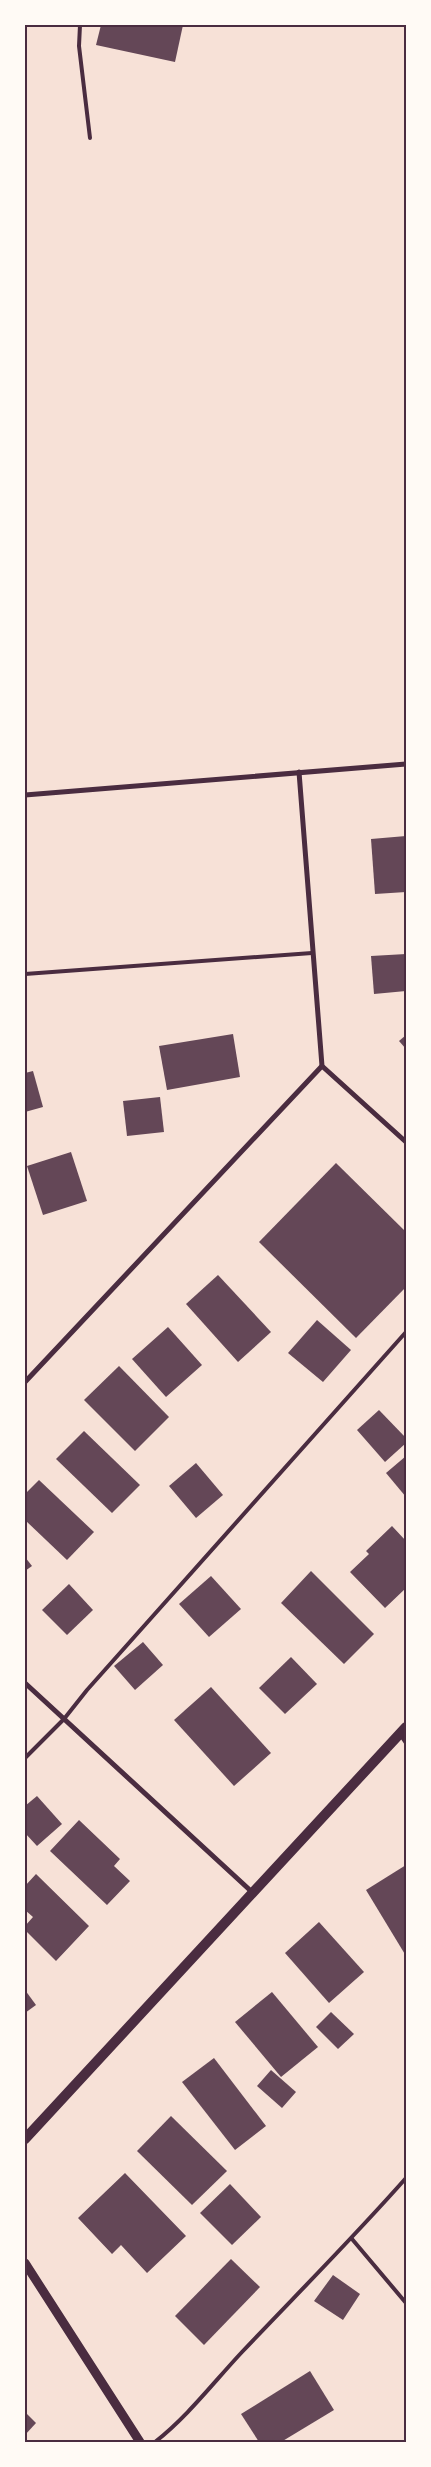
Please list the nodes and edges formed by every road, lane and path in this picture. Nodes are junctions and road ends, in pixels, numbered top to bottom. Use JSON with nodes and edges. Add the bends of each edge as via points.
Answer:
{"nodes":[{"id":1,"x":80,"y":25,"type":"edge"},
{"id":2,"x":90,"y":138,"type":"dead end"},
{"id":3,"x":406,"y":764,"type":"edge"},
{"id":4,"x":299,"y":772,"type":"junction"},
{"id":5,"x":25,"y":795,"type":"edge"},
{"id":6,"x":312,"y":953,"type":"junction"},
{"id":7,"x":25,"y":974,"type":"edge"},
{"id":8,"x":322,"y":1066,"type":"junction"},
{"id":9,"x":406,"y":1142,"type":"edge"},
{"id":10,"x":406,"y":1332,"type":"edge"},
{"id":11,"x":25,"y":1382,"type":"edge"},
{"id":12,"x":25,"y":1684,"type":"edge"},
{"id":13,"x":64,"y":1719,"type":"junction"},
{"id":14,"x":404,"y":1734,"type":"edge"},
{"id":15,"x":25,"y":1758,"type":"edge"},
{"id":16,"x":252,"y":1892,"type":"junction"},
{"id":17,"x":25,"y":2140,"type":"edge"},
{"id":18,"x":406,"y":2178,"type":"edge"},
{"id":19,"x":352,"y":2239,"type":"junction"},
{"id":20,"x":25,"y":2262,"type":"edge"},
{"id":21,"x":406,"y":2303,"type":"edge"},
{"id":22,"x":140,"y":2442,"type":"edge"},
{"id":23,"x":155,"y":2442,"type":"edge"}],
"edges":[{"from":1,"to":2,"type":"lane","via":[[79,46]]},
{"from":3,"to":4,"type":"street"},
{"from":4,"to":5,"type":"street"},
{"from":4,"to":6,"type":"street"},
{"from":6,"to":7,"type":"lane"},
{"from":6,"to":8,"type":"street"},
{"from":8,"to":9,"type":"street"},
{"from":8,"to":11,"type":"street"},
{"from":10,"to":13,"type":"lane"},
{"from":12,"to":13,"type":"street"},
{"from":13,"to":15,"type":"lane"},
{"from":13,"to":16,"type":"street"},
{"from":14,"to":16,"type":"main road"},
{"from":16,"to":17,"type":"main road"},
{"from":18,"to":19,"type":"lane"},
{"from":19,"to":21,"type":"lane"},
{"from":19,"to":23,"type":"lane","via":[[196,2404]]},
{"from":20,"to":22,"type":"street"}]}
